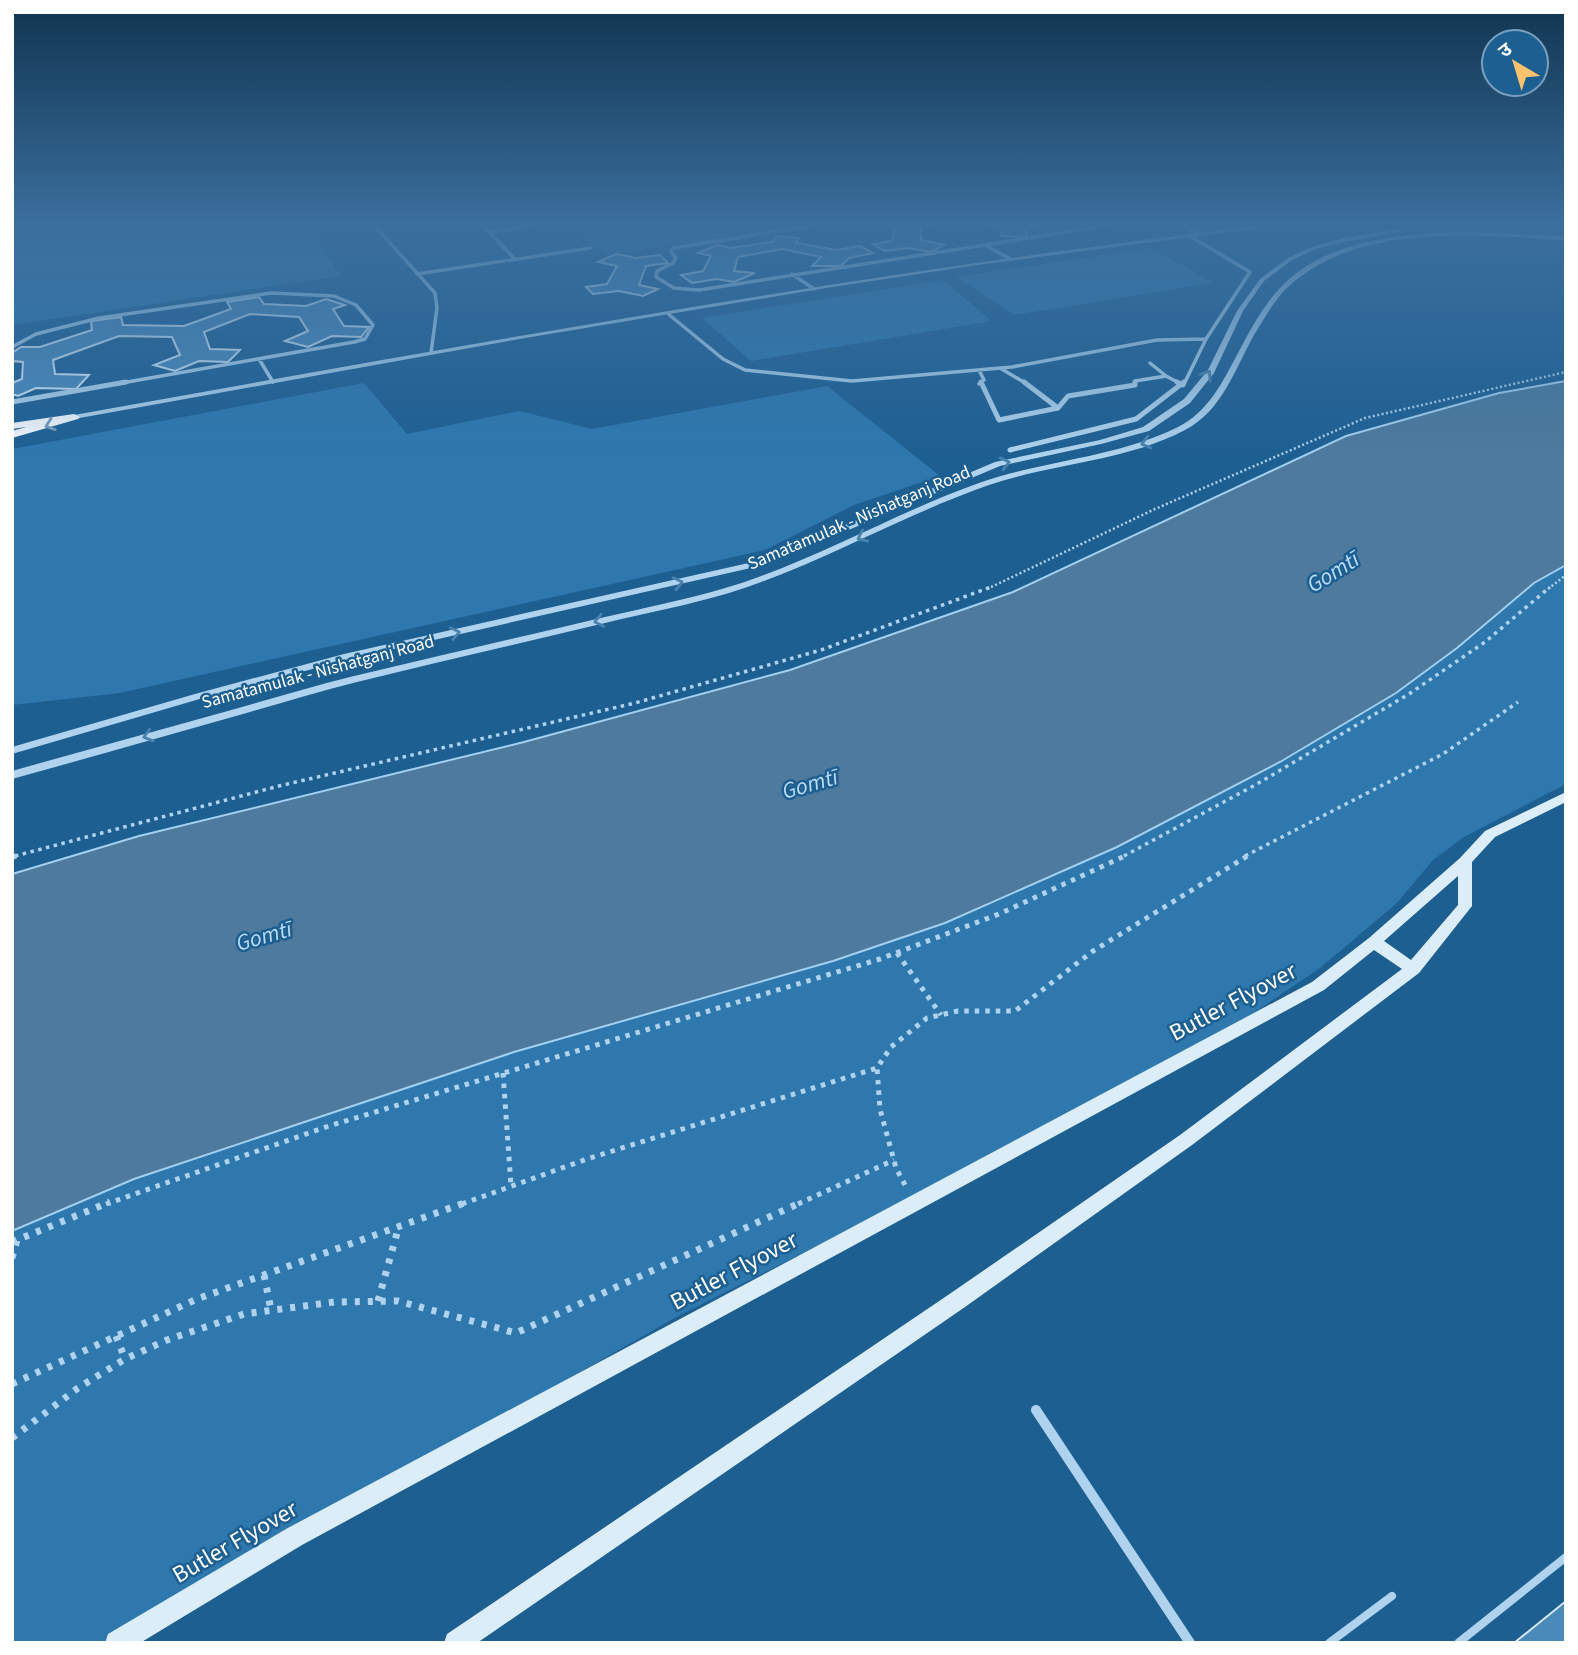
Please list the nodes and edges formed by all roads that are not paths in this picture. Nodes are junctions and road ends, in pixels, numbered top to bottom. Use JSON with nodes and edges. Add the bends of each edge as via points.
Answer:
{"nodes":[{"id":1,"x":207,"y":302,"type":"edge"},
{"id":2,"x":349,"y":302,"type":"edge"},
{"id":3,"x":436,"y":302,"type":"edge"},
{"id":4,"x":733,"y":302,"type":"edge"},
{"id":5,"x":1230,"y":302,"type":"edge"},
{"id":6,"x":1246,"y":302,"type":"edge"},
{"id":7,"x":1272,"y":302,"type":"edge"},
{"id":8,"x":667,"y":313,"type":"junction"},
{"id":9,"x":1206,"y":339,"type":"junction"},
{"id":10,"x":12,"y":347,"type":"edge"},
{"id":11,"x":431,"y":353,"type":"junction"},
{"id":12,"x":259,"y":359,"type":"junction"},
{"id":13,"x":1150,"y":363,"type":"dead end"},
{"id":14,"x":999,"y":368,"type":"junction"},
{"id":15,"x":979,"y":370,"type":"junction"},
{"id":16,"x":1166,"y":376,"type":"junction"},
{"id":17,"x":273,"y":382,"type":"junction"},
{"id":18,"x":1183,"y":385,"type":"junction"},
{"id":19,"x":12,"y":402,"type":"edge"},
{"id":20,"x":1058,"y":408,"type":"junction"},
{"id":21,"x":74,"y":417,"type":"junction"},
{"id":22,"x":12,"y":426,"type":"edge"},
{"id":23,"x":12,"y":435,"type":"edge"},
{"id":24,"x":1010,"y":450,"type":"dead end"},
{"id":25,"x":12,"y":751,"type":"edge"},
{"id":26,"x":12,"y":775,"type":"edge"},
{"id":27,"x":1566,"y":796,"type":"edge"},
{"id":28,"x":1465,"y":861,"type":"junction"},
{"id":29,"x":1374,"y":943,"type":"junction"},
{"id":30,"x":1413,"y":969,"type":"junction"},
{"id":31,"x":1036,"y":1410,"type":"dead end"},
{"id":32,"x":1566,"y":1557,"type":"edge"},
{"id":33,"x":1392,"y":1597,"type":"dead end"},
{"id":34,"x":117,"y":1643,"type":"edge"},
{"id":35,"x":456,"y":1643,"type":"edge"},
{"id":36,"x":1190,"y":1643,"type":"edge"},
{"id":37,"x":1329,"y":1643,"type":"edge"},
{"id":38,"x":1458,"y":1643,"type":"edge"}],
"edges":[{"from":1,"to":10,"type":"street","via":[[99,318],[36,334]]},
{"from":2,"to":12,"type":"street","via":[[373,325],[365,339]]},
{"from":3,"to":11,"type":"street"},
{"from":4,"to":8,"type":"street"},
{"from":5,"to":9,"type":"street"},
{"from":25,"to":6,"type":"street","name":"Samatamulak - Nishatganj Road","one_way":true,"via":[[348,656],[765,562],[998,464],[1146,429],[1187,401],[1211,371]]},
{"from":7,"to":26,"type":"street","name":"Samatamulak - Nishatganj Road","one_way":true,"via":[[1213,402],[1189,425],[1154,442],[1012,474],[773,577],[723,592],[472,650]]},
{"from":8,"to":11,"type":"street"},
{"from":8,"to":15,"type":"street","via":[[723,359],[745,370],[852,380]]},
{"from":9,"to":14,"type":"street","via":[[1157,340]]},
{"from":9,"to":18,"type":"street"},
{"from":11,"to":17,"type":"street"},
{"from":12,"to":17,"type":"street"},
{"from":12,"to":19,"type":"street"},
{"from":13,"to":16,"type":"street"},
{"from":14,"to":15,"type":"street"},
{"from":14,"to":20,"type":"street"},
{"from":15,"to":20,"type":"street","via":[[984,380],[979,383],[999,420]]},
{"from":16,"to":18,"type":"street"},
{"from":16,"to":20,"type":"street","via":[[1069,396]]},
{"from":17,"to":21,"type":"street"},
{"from":18,"to":24,"type":"street","via":[[1136,419]]},
{"from":21,"to":22,"type":"main road"},
{"from":21,"to":23,"type":"main road","one_way":true},
{"from":27,"to":28,"type":"main road","name":"Butler Flyover","via":[[1490,834]]},
{"from":28,"to":29,"type":"main road","name":"Butler Flyover"},
{"from":28,"to":30,"type":"main road","via":[[1465,906]]},
{"from":29,"to":30,"type":"main road"},
{"from":29,"to":34,"type":"main road","name":"Butler Flyover","via":[[1318,986],[294,1537]]},
{"from":30,"to":35,"type":"main road","via":[[1163,1156]]},
{"from":31,"to":36,"type":"street"},
{"from":32,"to":38,"type":"lane"},
{"from":33,"to":37,"type":"lane"}]}
